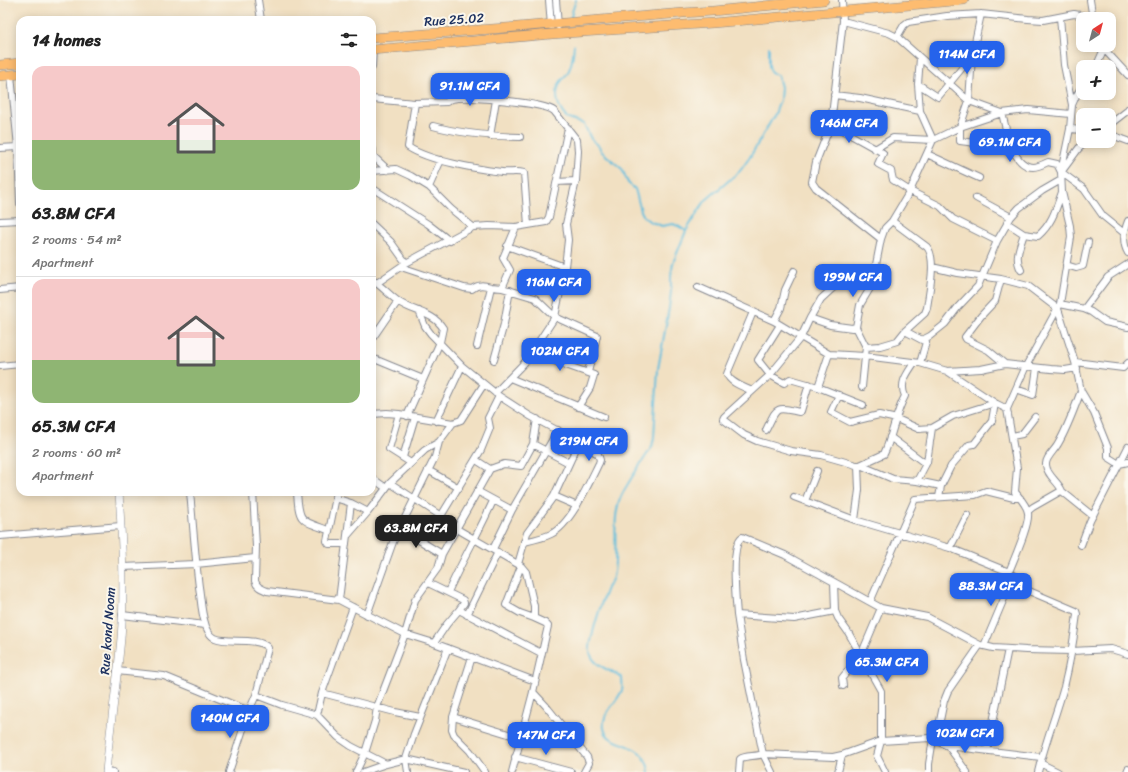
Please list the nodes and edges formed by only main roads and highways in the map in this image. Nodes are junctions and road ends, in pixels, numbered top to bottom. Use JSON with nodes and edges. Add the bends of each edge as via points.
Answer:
{"nodes":[{"id":1,"x":824,"y":0,"type":"edge"},
{"id":2,"x":964,"y":0,"type":"edge"},
{"id":3,"x":376,"y":38,"type":"edge"},
{"id":4,"x":376,"y":50,"type":"edge"},
{"id":5,"x":16,"y":63,"type":"edge"},
{"id":6,"x":0,"y":65,"type":"edge"},
{"id":7,"x":15,"y":75,"type":"edge"},
{"id":8,"x":0,"y":76,"type":"edge"}],
"edges":[{"from":1,"to":3,"type":"main road","name":"Rue 25.02"},
{"from":2,"to":4,"type":"main road"},
{"from":5,"to":6,"type":"main road"},
{"from":7,"to":8,"type":"main road"}]}
